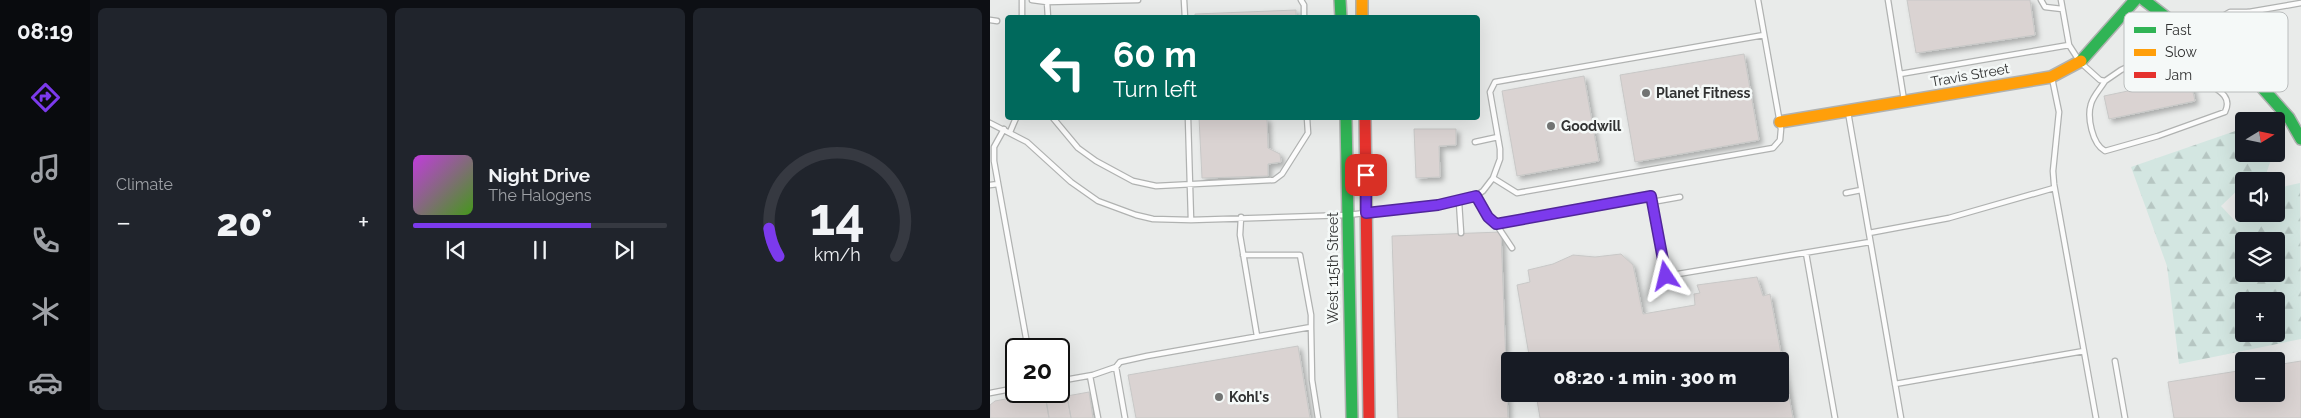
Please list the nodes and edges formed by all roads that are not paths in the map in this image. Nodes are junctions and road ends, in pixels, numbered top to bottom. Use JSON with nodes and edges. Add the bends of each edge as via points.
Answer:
{"nodes":[{"id":1,"x":1022,"y":0,"type":"edge"},
{"id":2,"x":1032,"y":0,"type":"edge"},
{"id":3,"x":1138,"y":0,"type":"edge"},
{"id":4,"x":1184,"y":0,"type":"edge"},
{"id":5,"x":1301,"y":0,"type":"edge"},
{"id":6,"x":1340,"y":0,"type":"edge"},
{"id":7,"x":1362,"y":0,"type":"edge"},
{"id":8,"x":1758,"y":0,"type":"edge"},
{"id":9,"x":1888,"y":0,"type":"edge"},
{"id":10,"x":2041,"y":0,"type":"edge"},
{"id":11,"x":2060,"y":0,"type":"edge"},
{"id":12,"x":2136,"y":0,"type":"edge"},
{"id":13,"x":2144,"y":0,"type":"edge"},
{"id":14,"x":1048,"y":2,"type":"junction"},
{"id":15,"x":2301,"y":3,"type":"edge"},
{"id":16,"x":2062,"y":9,"type":"junction"},
{"id":17,"x":2125,"y":12,"type":"edge"},
{"id":18,"x":2160,"y":12,"type":"edge"},
{"id":19,"x":2230,"y":12,"type":"edge"},
{"id":20,"x":2249,"y":12,"type":"joint"},
{"id":21,"x":2124,"y":13,"type":"edge"},
{"id":22,"x":1022,"y":15,"type":"edge"},
{"id":23,"x":1048,"y":15,"type":"edge"},
{"id":24,"x":1185,"y":15,"type":"edge"},
{"id":25,"x":1304,"y":15,"type":"edge"},
{"id":26,"x":1341,"y":15,"type":"edge"},
{"id":27,"x":1362,"y":15,"type":"edge"},
{"id":28,"x":990,"y":20,"type":"edge"},
{"id":29,"x":997,"y":20,"type":"dead end"},
{"id":30,"x":1764,"y":35,"type":"junction"},
{"id":31,"x":2069,"y":45,"type":"junction"},
{"id":32,"x":2080,"y":62,"type":"junction"},
{"id":33,"x":2124,"y":69,"type":"edge"},
{"id":34,"x":1900,"y":74,"type":"junction"},
{"id":35,"x":2051,"y":77,"type":"junction"},
{"id":36,"x":2105,"y":81,"type":"junction"},
{"id":37,"x":2220,"y":92,"type":"edge"},
{"id":38,"x":2266,"y":92,"type":"edge"},
{"id":39,"x":1904,"y":102,"type":"junction"},
{"id":40,"x":1848,"y":111,"type":"junction"},
{"id":41,"x":1015,"y":120,"type":"edge"},
{"id":42,"x":1055,"y":120,"type":"edge"},
{"id":43,"x":1188,"y":120,"type":"edge"},
{"id":44,"x":1307,"y":120,"type":"edge"},
{"id":45,"x":1346,"y":120,"type":"edge"},
{"id":46,"x":1365,"y":120,"type":"edge"},
{"id":47,"x":1780,"y":122,"type":"junction"},
{"id":48,"x":990,"y":123,"type":"edge"},
{"id":49,"x":1004,"y":129,"type":"junction"},
{"id":50,"x":1010,"y":132,"type":"junction"},
{"id":51,"x":1498,"y":138,"type":"junction"},
{"id":52,"x":2301,"y":139,"type":"edge"},
{"id":53,"x":1475,"y":142,"type":"dead end"},
{"id":54,"x":1493,"y":178,"type":"junction"},
{"id":55,"x":998,"y":184,"type":"junction"},
{"id":56,"x":990,"y":185,"type":"edge"},
{"id":57,"x":1190,"y":185,"type":"junction"},
{"id":58,"x":2054,"y":188,"type":"junction"},
{"id":59,"x":1861,"y":190,"type":"junction"},
{"id":60,"x":1846,"y":193,"type":"dead end"},
{"id":61,"x":1476,"y":196,"type":"junction"},
{"id":62,"x":1680,"y":197,"type":"dead end"},
{"id":63,"x":1459,"y":202,"type":"junction"},
{"id":64,"x":1652,"y":202,"type":"junction"},
{"id":65,"x":1366,"y":213,"type":"junction"},
{"id":66,"x":1348,"y":215,"type":"junction"},
{"id":67,"x":1242,"y":217,"type":"junction"},
{"id":68,"x":1191,"y":220,"type":"junction"},
{"id":69,"x":1496,"y":224,"type":"junction"},
{"id":70,"x":1461,"y":233,"type":"dead end"},
{"id":71,"x":1869,"y":233,"type":"junction"},
{"id":72,"x":1870,"y":242,"type":"junction"},
{"id":73,"x":1512,"y":248,"type":"dead end"},
{"id":74,"x":1806,"y":253,"type":"junction"},
{"id":75,"x":1243,"y":255,"type":"junction"},
{"id":76,"x":1311,"y":327,"type":"junction"},
{"id":77,"x":1257,"y":336,"type":"junction"},
{"id":78,"x":1026,"y":338,"type":"edge"},
{"id":79,"x":2084,"y":351,"type":"junction"},
{"id":80,"x":2115,"y":361,"type":"dead end"},
{"id":81,"x":1116,"y":367,"type":"junction"},
{"id":82,"x":1090,"y":376,"type":"junction"},
{"id":83,"x":1070,"y":379,"type":"edge"},
{"id":84,"x":1896,"y":384,"type":"junction"},
{"id":85,"x":1005,"y":390,"type":"edge"},
{"id":86,"x":990,"y":393,"type":"edge"},
{"id":87,"x":1098,"y":418,"type":"edge"},
{"id":88,"x":1125,"y":418,"type":"edge"},
{"id":89,"x":1318,"y":418,"type":"edge"},
{"id":90,"x":1352,"y":418,"type":"edge"},
{"id":91,"x":1369,"y":418,"type":"edge"},
{"id":92,"x":1836,"y":418,"type":"edge"},
{"id":93,"x":1901,"y":418,"type":"edge"},
{"id":94,"x":2096,"y":418,"type":"edge"},
{"id":95,"x":2125,"y":418,"type":"edge"}],
"edges":[{"from":1,"to":22,"type":"lane"},
{"from":2,"to":14,"type":"lane"},
{"from":3,"to":14,"type":"lane"},
{"from":4,"to":24,"type":"lane"},
{"from":5,"to":25,"type":"lane"},
{"from":6,"to":26,"type":"street"},
{"from":7,"to":27,"type":"street"},
{"from":8,"to":30,"type":"lane"},
{"from":9,"to":34,"type":"lane"},
{"from":10,"to":16,"type":"lane","via":[[2045,7]]},
{"from":11,"to":16,"type":"lane"},
{"from":12,"to":17,"type":"street","name":"Travis Street"},
{"from":13,"to":18,"type":"street"},
{"from":14,"to":23,"type":"lane"},
{"from":15,"to":20,"type":"lane"},
{"from":16,"to":31,"type":"lane"},
{"from":19,"to":20,"type":"lane"},
{"from":21,"to":32,"type":"street","name":"Travis Street"},
{"from":28,"to":29,"type":"lane"},
{"from":30,"to":47,"type":"lane"},
{"from":30,"to":51,"type":"lane","via":[[1494,82],[1490,92]]},
{"from":31,"to":32,"type":"lane"},
{"from":31,"to":34,"type":"lane"},
{"from":32,"to":35,"type":"street","name":"Travis Street"},
{"from":32,"to":36,"type":"lane","via":[[2097,79]]},
{"from":33,"to":36,"type":"lane"},
{"from":34,"to":39,"type":"lane"},
{"from":35,"to":39,"type":"street","name":"Travis Street"},
{"from":35,"to":58,"type":"lane","via":[[2059,112]]},
{"from":36,"to":37,"type":"lane","via":[[2091,104],[2090,114],[2097,144],[2105,151],[2225,112],[2227,103]]},
{"from":38,"to":52,"type":"street","via":[[2289,118]]},
{"from":39,"to":40,"type":"street","name":"Travis Street"},
{"from":40,"to":47,"type":"street","name":"Travis Street"},
{"from":40,"to":59,"type":"lane"},
{"from":41,"to":50,"type":"lane"},
{"from":42,"to":57,"type":"lane","via":[[1078,148],[1096,162],[1133,181],[1156,186]]},
{"from":43,"to":57,"type":"lane"},
{"from":44,"to":57,"type":"lane","via":[[1308,133],[1282,174],[1274,180]]},
{"from":45,"to":66,"type":"street","name":"West 115th Street"},
{"from":46,"to":65,"type":"street"},
{"from":47,"to":54,"type":"lane","via":[[1780,140],[1768,150],[1517,193]]},
{"from":48,"to":49,"type":"lane"},
{"from":49,"to":50,"type":"lane"},
{"from":49,"to":55,"type":"lane","via":[[993,154]]},
{"from":50,"to":68,"type":"lane","via":[[1098,201],[1153,219]]},
{"from":51,"to":53,"type":"lane"},
{"from":51,"to":54,"type":"lane","via":[[1500,160]]},
{"from":54,"to":61,"type":"lane"},
{"from":55,"to":56,"type":"lane"},
{"from":55,"to":78,"type":"lane"},
{"from":57,"to":68,"type":"lane"},
{"from":58,"to":71,"type":"lane","via":[[1949,218]]},
{"from":58,"to":79,"type":"lane"},
{"from":59,"to":60,"type":"lane"},
{"from":59,"to":71,"type":"lane"},
{"from":61,"to":63,"type":"lane"},
{"from":61,"to":69,"type":"lane"},
{"from":62,"to":64,"type":"lane"},
{"from":63,"to":65,"type":"lane"},
{"from":63,"to":70,"type":"lane"},
{"from":64,"to":69,"type":"lane","via":[[1651,196]]},
{"from":64,"to":74,"type":"lane","via":[[1666,276]]},
{"from":65,"to":66,"type":"lane"},
{"from":65,"to":91,"type":"street"},
{"from":66,"to":67,"type":"lane"},
{"from":66,"to":90,"type":"street","name":"West 115th Street"},
{"from":67,"to":68,"type":"lane"},
{"from":67,"to":75,"type":"lane"},
{"from":69,"to":73,"type":"lane"},
{"from":71,"to":72,"type":"lane"},
{"from":72,"to":74,"type":"lane"},
{"from":72,"to":84,"type":"lane"},
{"from":74,"to":92,"type":"lane"},
{"from":75,"to":76,"type":"lane","via":[[1300,255]]},
{"from":75,"to":77,"type":"lane"},
{"from":76,"to":77,"type":"lane"},
{"from":76,"to":89,"type":"lane","via":[[1312,380]]},
{"from":77,"to":81,"type":"lane","via":[[1146,356],[1120,362]]},
{"from":79,"to":84,"type":"lane"},
{"from":79,"to":94,"type":"lane"},
{"from":80,"to":95,"type":"lane"},
{"from":81,"to":82,"type":"lane"},
{"from":81,"to":88,"type":"lane"},
{"from":82,"to":83,"type":"lane"},
{"from":82,"to":87,"type":"lane"},
{"from":84,"to":93,"type":"lane"},
{"from":85,"to":86,"type":"lane"}]}
